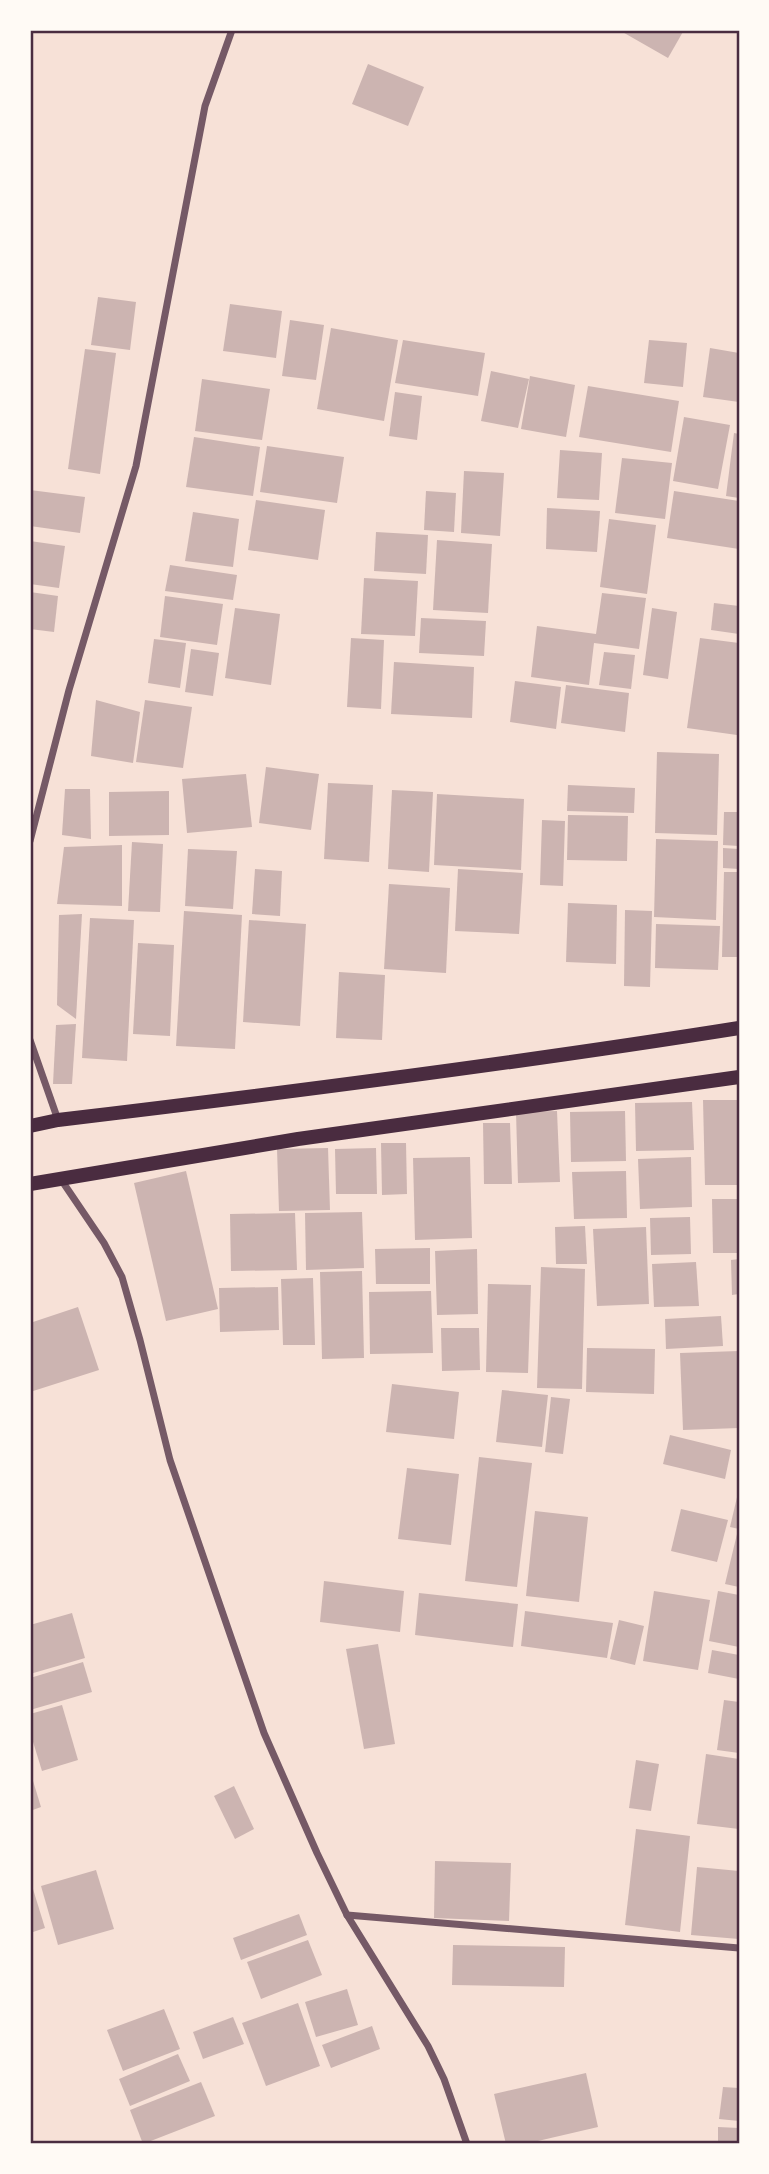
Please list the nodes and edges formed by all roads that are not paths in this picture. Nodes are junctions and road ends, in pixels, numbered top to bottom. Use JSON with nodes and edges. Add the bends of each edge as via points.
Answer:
{"nodes":[{"id":1,"x":232,"y":30,"type":"edge"},
{"id":2,"x":30,"y":841,"type":"edge"},
{"id":3,"x":739,"y":1028,"type":"edge"},
{"id":4,"x":30,"y":1040,"type":"edge"},
{"id":5,"x":739,"y":1077,"type":"edge"},
{"id":6,"x":58,"y":1120,"type":"junction"},
{"id":7,"x":30,"y":1126,"type":"edge"},
{"id":8,"x":60,"y":1178,"type":"junction"},
{"id":9,"x":30,"y":1184,"type":"edge"},
{"id":10,"x":347,"y":1915,"type":"junction"},
{"id":11,"x":739,"y":1948,"type":"edge"},
{"id":12,"x":467,"y":2144,"type":"edge"}],
"edges":[{"from":1,"to":2,"type":"street","via":[[205,106],[136,466],[69,690]]},
{"from":3,"to":6,"type":"main road","via":[[430,1074]]},
{"from":4,"to":6,"type":"street"},
{"from":5,"to":8,"type":"main road","via":[[298,1139]]},
{"from":6,"to":7,"type":"main road"},
{"from":8,"to":9,"type":"main road"},
{"from":8,"to":10,"type":"street","via":[[122,1277],[170,1460],[260,1720]]},
{"from":10,"to":11,"type":"street"},
{"from":10,"to":12,"type":"street","via":[[428,2046]]}]}
